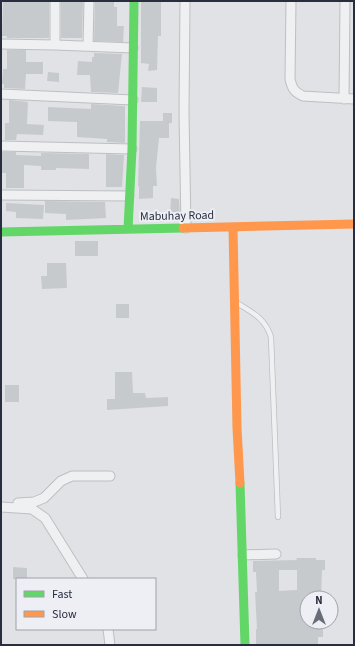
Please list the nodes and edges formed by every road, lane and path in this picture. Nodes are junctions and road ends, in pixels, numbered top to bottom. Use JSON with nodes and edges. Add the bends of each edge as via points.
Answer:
{"nodes":[{"id":1,"x":55,"y":1,"type":"edge"},
{"id":2,"x":89,"y":1,"type":"edge"},
{"id":3,"x":134,"y":1,"type":"edge"},
{"id":4,"x":184,"y":1,"type":"edge"},
{"id":5,"x":291,"y":1,"type":"edge"},
{"id":6,"x":345,"y":1,"type":"edge"},
{"id":7,"x":1,"y":44,"type":"edge"},
{"id":8,"x":55,"y":45,"type":"junction"},
{"id":9,"x":88,"y":46,"type":"junction"},
{"id":10,"x":133,"y":48,"type":"junction"},
{"id":11,"x":1,"y":94,"type":"edge"},
{"id":12,"x":344,"y":99,"type":"junction"},
{"id":13,"x":354,"y":99,"type":"edge"},
{"id":14,"x":133,"y":100,"type":"junction"},
{"id":15,"x":1,"y":146,"type":"edge"},
{"id":16,"x":132,"y":149,"type":"junction"},
{"id":17,"x":1,"y":195,"type":"edge"},
{"id":18,"x":129,"y":196,"type":"junction"},
{"id":19,"x":354,"y":224,"type":"edge"},
{"id":20,"x":233,"y":227,"type":"junction"},
{"id":21,"x":186,"y":228,"type":"junction"},
{"id":22,"x":128,"y":229,"type":"junction"},
{"id":23,"x":1,"y":232,"type":"edge"},
{"id":24,"x":235,"y":301,"type":"junction"},
{"id":25,"x":110,"y":476,"type":"dead end"},
{"id":26,"x":1,"y":503,"type":"edge"},
{"id":27,"x":1,"y":507,"type":"edge"},
{"id":28,"x":278,"y":517,"type":"dead end"},
{"id":29,"x":276,"y":554,"type":"dead end"},
{"id":30,"x":243,"y":555,"type":"junction"},
{"id":31,"x":82,"y":578,"type":"edge"},
{"id":32,"x":108,"y":630,"type":"edge"},
{"id":33,"x":110,"y":645,"type":"edge"},
{"id":34,"x":245,"y":645,"type":"edge"}],
"edges":[{"from":1,"to":8,"type":"street"},
{"from":2,"to":9,"type":"street"},
{"from":3,"to":10,"type":"street"},
{"from":4,"to":21,"type":"street"},
{"from":5,"to":12,"type":"street","via":[[290,78],[293,90],[303,96]]},
{"from":6,"to":12,"type":"street"},
{"from":7,"to":8,"type":"street"},
{"from":8,"to":9,"type":"street"},
{"from":9,"to":10,"type":"street"},
{"from":10,"to":14,"type":"street"},
{"from":11,"to":14,"type":"street"},
{"from":12,"to":13,"type":"street"},
{"from":14,"to":16,"type":"street"},
{"from":15,"to":16,"type":"street"},
{"from":16,"to":18,"type":"street"},
{"from":17,"to":18,"type":"street"},
{"from":18,"to":22,"type":"street"},
{"from":19,"to":20,"type":"street","name":"Mabuhay Road"},
{"from":20,"to":21,"type":"street","name":"Mabuhay Road"},
{"from":20,"to":24,"type":"street"},
{"from":21,"to":22,"type":"street","name":"Mabuhay Road"},
{"from":22,"to":23,"type":"street","name":"Mabuhay Road"},
{"from":24,"to":28,"type":"lane","via":[[258,316],[271,337]]},
{"from":24,"to":30,"type":"street"},
{"from":25,"to":26,"type":"street","via":[[72,476],[61,481],[44,498],[34,502]]},
{"from":27,"to":31,"type":"street","via":[[32,509],[45,518]]},
{"from":29,"to":30,"type":"street"},
{"from":30,"to":34,"type":"street"},
{"from":32,"to":33,"type":"street"}]}
